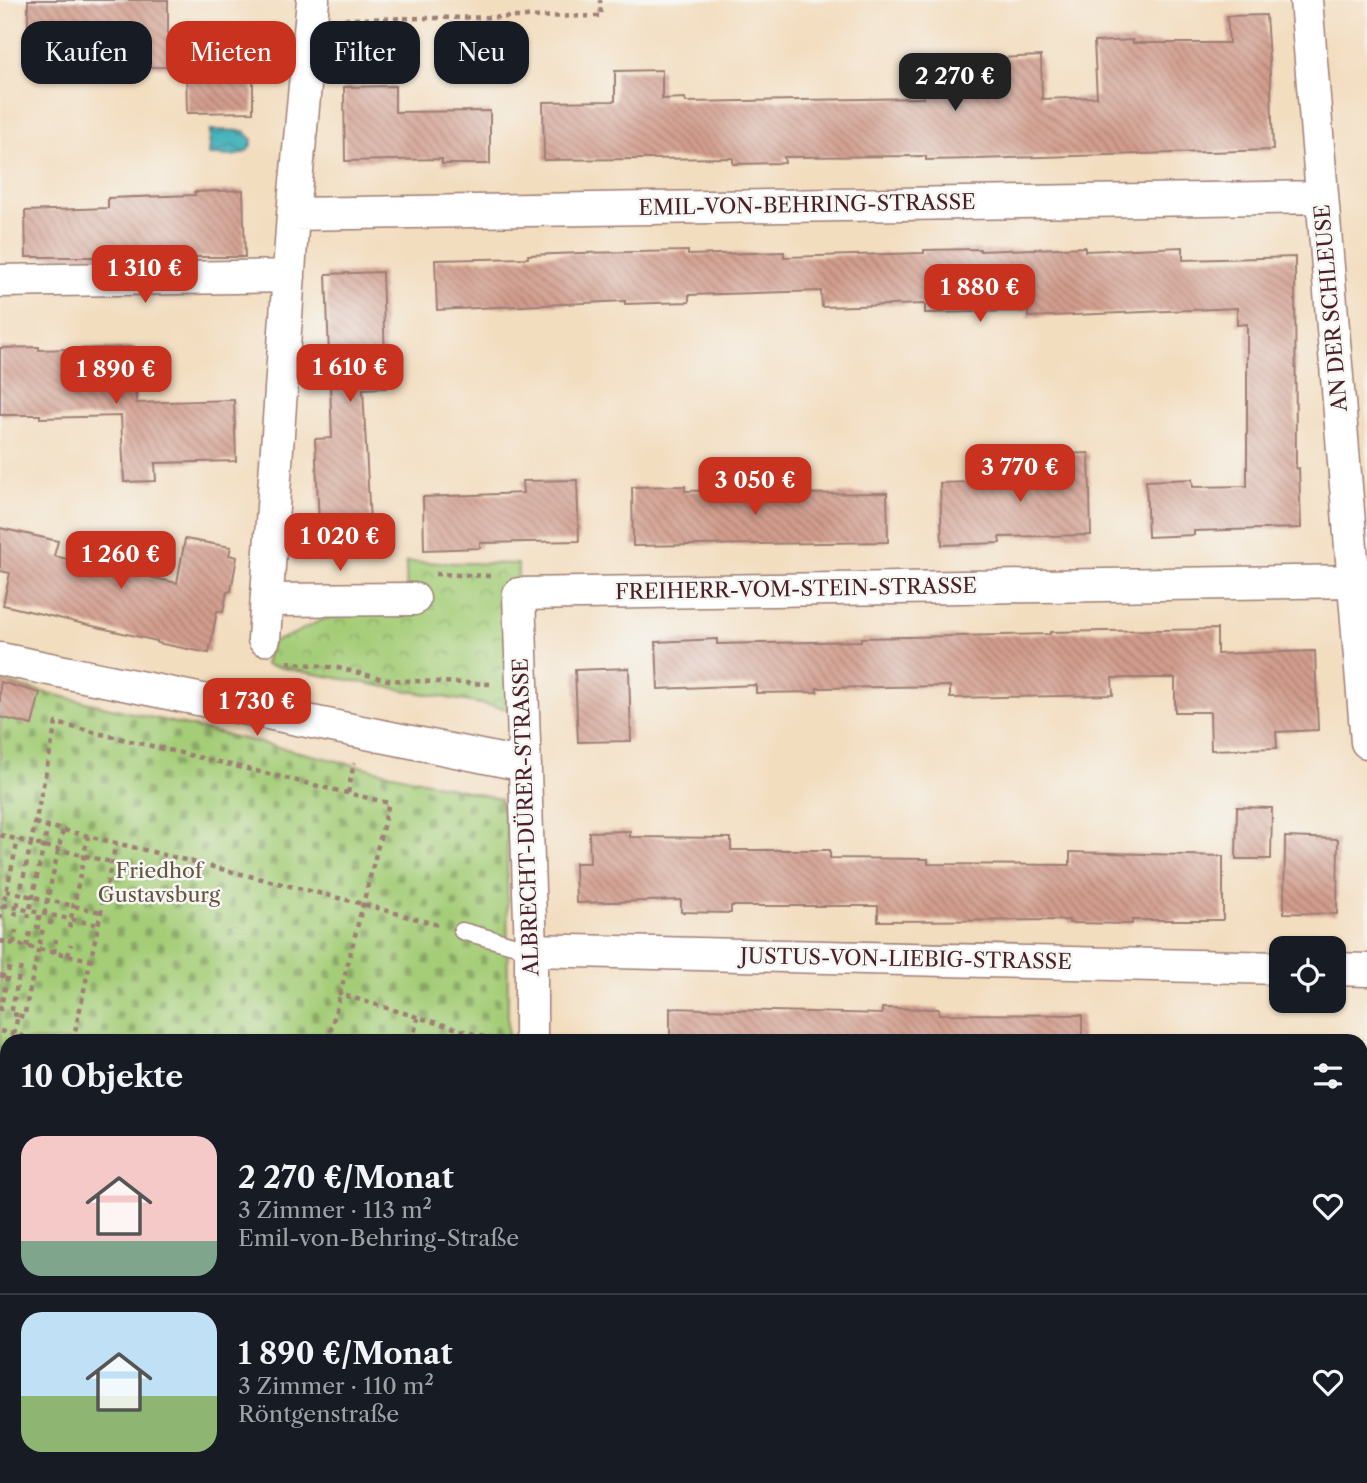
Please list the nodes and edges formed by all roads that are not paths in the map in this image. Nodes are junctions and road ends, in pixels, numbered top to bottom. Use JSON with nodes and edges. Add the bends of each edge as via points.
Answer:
{"nodes":[{"id":1,"x":1306,"y":0,"type":"edge"},
{"id":2,"x":312,"y":10,"type":"edge"},
{"id":3,"x":1321,"y":197,"type":"junction"},
{"id":4,"x":293,"y":214,"type":"junction"},
{"id":5,"x":289,"y":276,"type":"junction"},
{"id":6,"x":0,"y":281,"type":"edge"},
{"id":7,"x":1353,"y":581,"type":"junction"},
{"id":8,"x":519,"y":594,"type":"joint"},
{"id":9,"x":414,"y":599,"type":"road end"},
{"id":10,"x":267,"y":600,"type":"junction"},
{"id":11,"x":273,"y":650,"type":"road end"},
{"id":12,"x":0,"y":659,"type":"edge"},
{"id":13,"x":1367,"y":742,"type":"edge"},
{"id":14,"x":525,"y":765,"type":"junction"},
{"id":15,"x":462,"y":931,"type":"road end"},
{"id":16,"x":531,"y":950,"type":"junction"},
{"id":17,"x":1269,"y":968,"type":"edge"},
{"id":18,"x":1346,"y":969,"type":"edge"},
{"id":19,"x":1367,"y":970,"type":"edge"},
{"id":20,"x":531,"y":1034,"type":"edge"}],
"edges":[{"from":1,"to":3,"type":"street","name":"AN DER SCHLEUSE"},
{"from":2,"to":4,"type":"street"},
{"from":3,"to":4,"type":"street","name":"EMIL-VON-BEHRING-STRASSE"},
{"from":3,"to":7,"type":"street","name":"AN DER SCHLEUSE"},
{"from":4,"to":5,"type":"street"},
{"from":5,"to":6,"type":"street"},
{"from":5,"to":10,"type":"street"},
{"from":7,"to":8,"type":"street","name":"FREIHERR-VOM-STEIN-STRASSE"},
{"from":7,"to":13,"type":"street","name":"AN DER SCHLEUSE"},
{"from":8,"to":14,"type":"street","name":"ALBRECHT-DÜRER-STRASSE"},
{"from":9,"to":10,"type":"street"},
{"from":10,"to":11,"type":"street"},
{"from":12,"to":14,"type":"street"},
{"from":14,"to":16,"type":"street","name":"ALBRECHT-DÜRER-STRASSE"},
{"from":15,"to":16,"type":"lane"},
{"from":16,"to":17,"type":"street","name":"JUSTUS-VON-LIEBIG-STRASSE"},
{"from":16,"to":20,"type":"street","name":"ALBRECHT-DÜRER-STRASSE"},
{"from":18,"to":19,"type":"street"}]}
